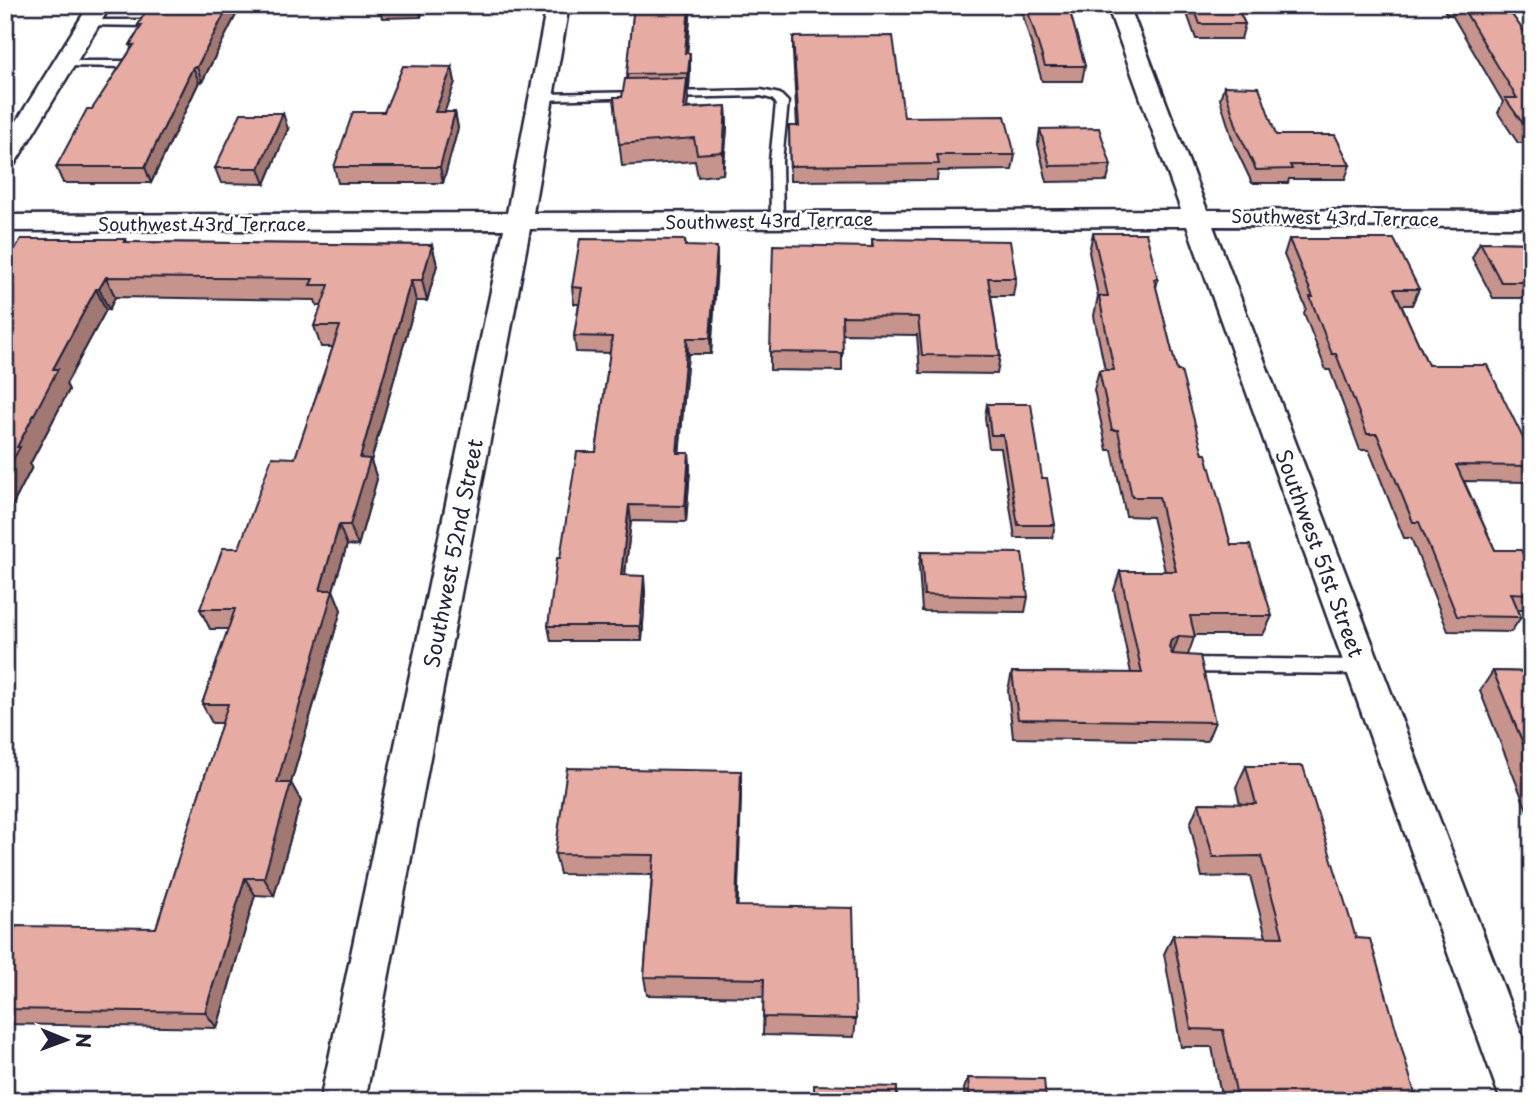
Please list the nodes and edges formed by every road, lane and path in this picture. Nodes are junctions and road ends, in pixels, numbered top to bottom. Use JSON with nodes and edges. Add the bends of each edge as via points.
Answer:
{"nodes":[{"id":1,"x":558,"y":5,"type":"edge"},
{"id":2,"x":1118,"y":5,"type":"edge"},
{"id":3,"x":95,"y":14,"type":"edge"},
{"id":4,"x":145,"y":23,"type":"edge"},
{"id":5,"x":64,"y":64,"type":"junction"},
{"id":6,"x":127,"y":64,"type":"edge"},
{"id":7,"x":541,"y":97,"type":"junction"},
{"id":8,"x":5,"y":160,"type":"edge"},
{"id":9,"x":1195,"y":216,"type":"junction"},
{"id":10,"x":1532,"y":219,"type":"edge"},
{"id":11,"x":777,"y":220,"type":"junction"},
{"id":12,"x":5,"y":223,"type":"edge"},
{"id":13,"x":518,"y":223,"type":"junction"},
{"id":14,"x":1172,"y":665,"type":"edge"},
{"id":15,"x":1363,"y":667,"type":"junction"},
{"id":16,"x":342,"y":1101,"type":"edge"},
{"id":17,"x":1524,"y":1101,"type":"edge"}],
"edges":[{"from":1,"to":7,"type":"street","name":"Southwest 52nd Street"},
{"from":2,"to":9,"type":"street","name":"Southwest 51st Street"},
{"from":3,"to":4,"type":"lane"},
{"from":3,"to":5,"type":"street"},
{"from":5,"to":6,"type":"lane"},
{"from":5,"to":8,"type":"street"},
{"from":7,"to":11,"type":"lane","via":[[776,96],[782,102]]},
{"from":7,"to":13,"type":"street","name":"Southwest 52nd Street"},
{"from":9,"to":10,"type":"street","name":"Southwest 43rd Terrace"},
{"from":9,"to":11,"type":"street","name":"Southwest 43rd Terrace"},
{"from":9,"to":15,"type":"street","name":"Southwest 51st Street"},
{"from":11,"to":13,"type":"street","name":"Southwest 43rd Terrace"},
{"from":12,"to":13,"type":"street","name":"Southwest 43rd Terrace"},
{"from":13,"to":16,"type":"street","name":"Southwest 52nd Street"},
{"from":14,"to":15,"type":"lane"},
{"from":15,"to":17,"type":"street","name":"Southwest 51st Street"}]}
